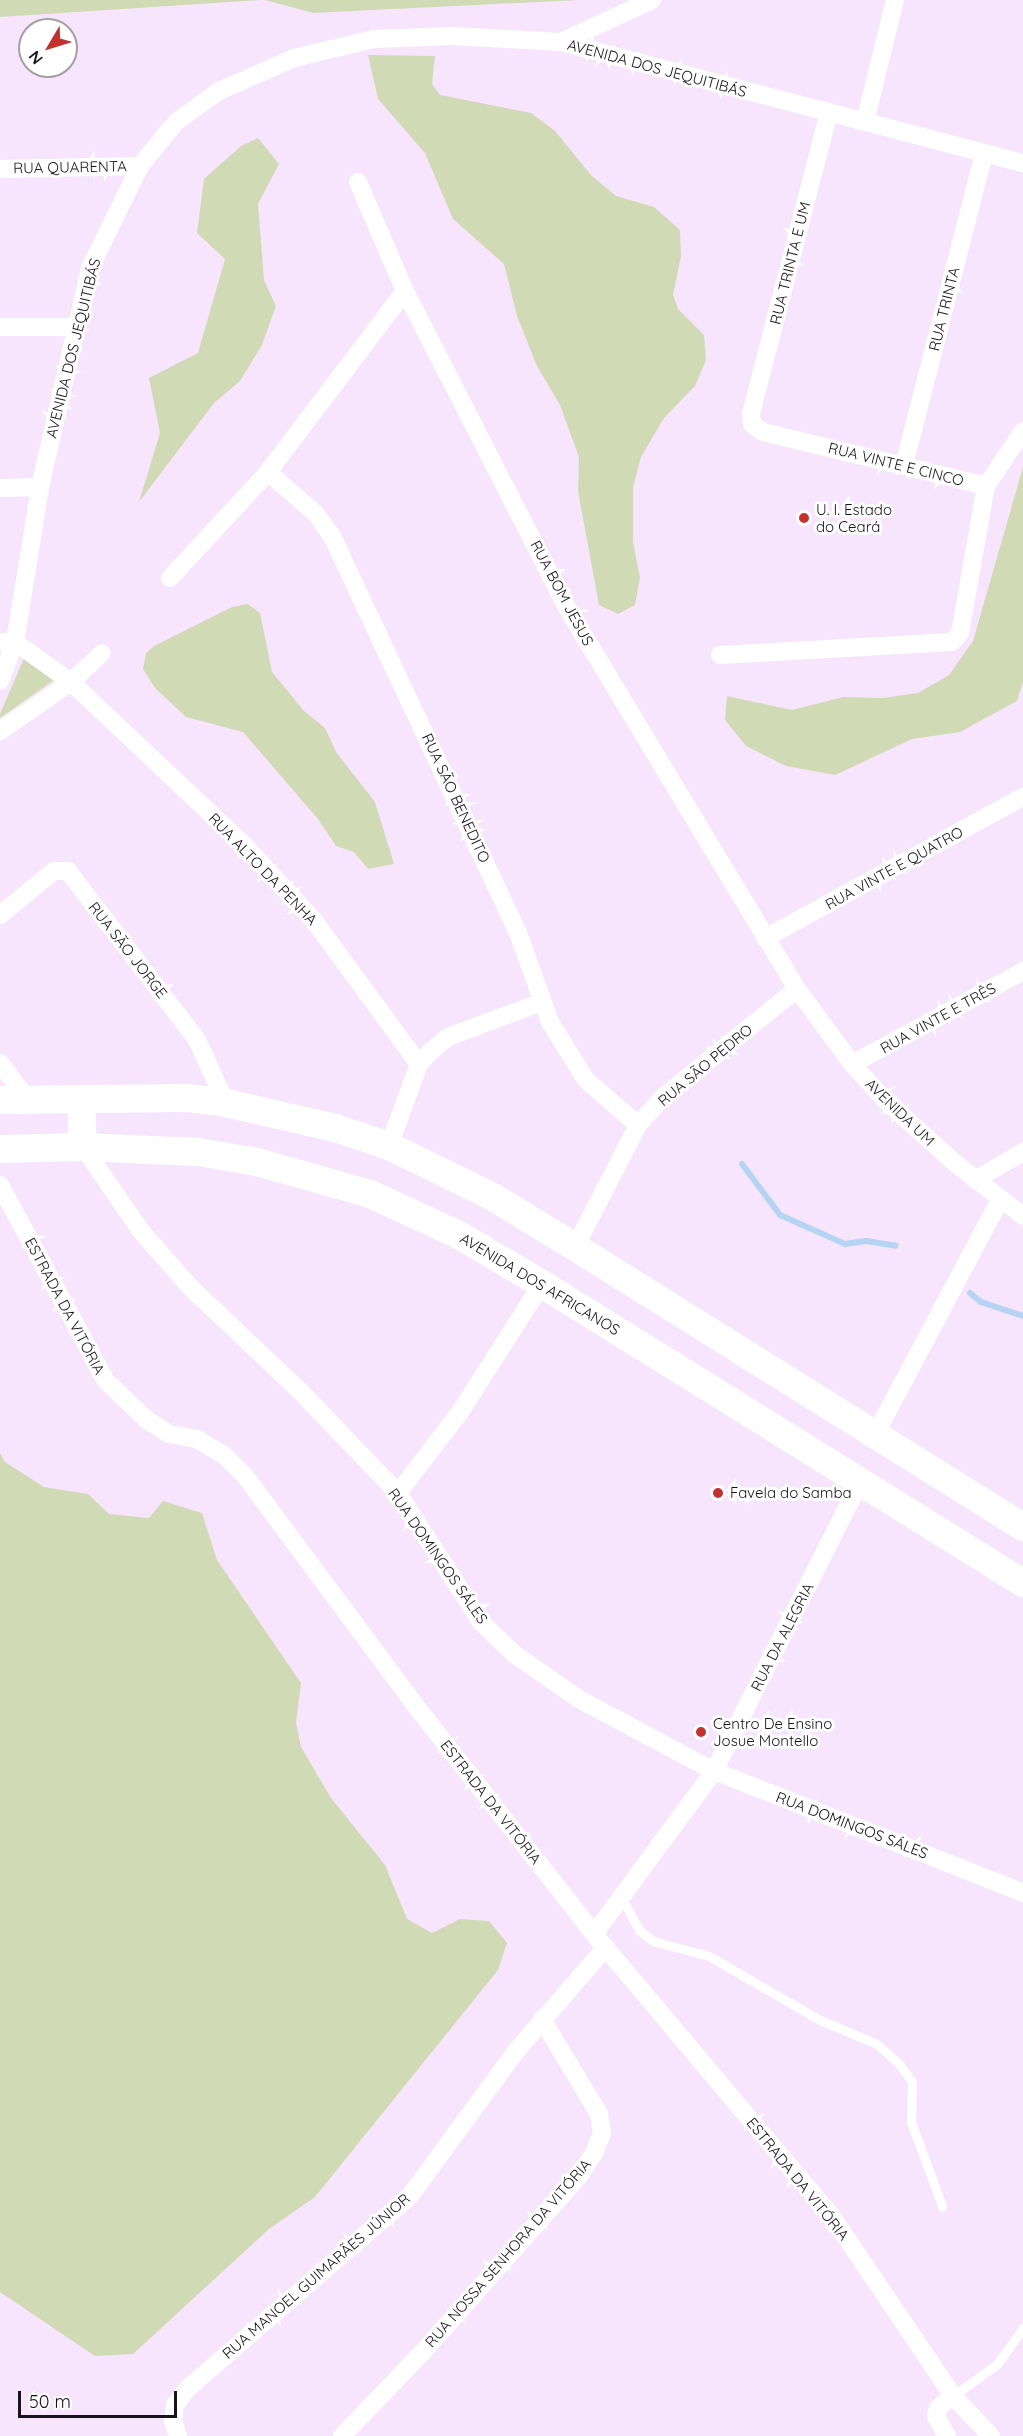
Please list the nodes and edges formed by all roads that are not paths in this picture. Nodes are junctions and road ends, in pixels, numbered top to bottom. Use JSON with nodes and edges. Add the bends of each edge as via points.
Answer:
{"nodes":[{"id":1,"x":652,"y":0,"type":"edge"},
{"id":2,"x":895,"y":0,"type":"edge"},
{"id":3,"x":561,"y":42,"type":"junction"},
{"id":4,"x":828,"y":112,"type":"junction"},
{"id":5,"x":865,"y":122,"type":"junction"},
{"id":6,"x":984,"y":153,"type":"junction"},
{"id":7,"x":1022,"y":159,"type":"edge"},
{"id":8,"x":140,"y":166,"type":"junction"},
{"id":9,"x":0,"y":169,"type":"edge"},
{"id":10,"x":358,"y":182,"type":"dead end"},
{"id":11,"x":405,"y":291,"type":"junction"},
{"id":12,"x":0,"y":327,"type":"edge"},
{"id":13,"x":75,"y":327,"type":"junction"},
{"id":14,"x":751,"y":414,"type":"joint"},
{"id":15,"x":1023,"y":430,"type":"edge"},
{"id":16,"x":904,"y":465,"type":"junction"},
{"id":17,"x":268,"y":472,"type":"junction"},
{"id":18,"x":986,"y":486,"type":"junction"},
{"id":19,"x":40,"y":487,"type":"junction"},
{"id":20,"x":0,"y":488,"type":"edge"},
{"id":21,"x":170,"y":578,"type":"dead end"},
{"id":22,"x":7,"y":642,"type":"edge"},
{"id":23,"x":102,"y":653,"type":"dead end"},
{"id":24,"x":720,"y":655,"type":"dead end"},
{"id":25,"x":0,"y":681,"type":"edge"},
{"id":26,"x":71,"y":682,"type":"junction"},
{"id":27,"x":0,"y":731,"type":"edge"},
{"id":28,"x":1023,"y":797,"type":"edge"},
{"id":29,"x":0,"y":915,"type":"edge"},
{"id":30,"x":765,"y":938,"type":"junction"},
{"id":31,"x":1023,"y":971,"type":"edge"},
{"id":32,"x":797,"y":989,"type":"junction"},
{"id":33,"x":542,"y":1002,"type":"junction"},
{"id":34,"x":0,"y":1063,"type":"edge"},
{"id":35,"x":419,"y":1064,"type":"junction"},
{"id":36,"x":852,"y":1065,"type":"junction"},
{"id":37,"x":81,"y":1099,"type":"junction"},
{"id":38,"x":14,"y":1100,"type":"edge"},
{"id":39,"x":226,"y":1102,"type":"junction"},
{"id":40,"x":638,"y":1125,"type":"junction"},
{"id":41,"x":389,"y":1146,"type":"junction"},
{"id":42,"x":83,"y":1147,"type":"junction"},
{"id":43,"x":0,"y":1149,"type":"edge"},
{"id":44,"x":1023,"y":1152,"type":"edge"},
{"id":45,"x":975,"y":1180,"type":"junction"},
{"id":46,"x":0,"y":1185,"type":"edge"},
{"id":47,"x":1000,"y":1200,"type":"junction"},
{"id":48,"x":1023,"y":1216,"type":"edge"},
{"id":49,"x":576,"y":1247,"type":"junction"},
{"id":50,"x":542,"y":1284,"type":"junction"},
{"id":51,"x":876,"y":1433,"type":"junction"},
{"id":52,"x":860,"y":1482,"type":"junction"},
{"id":53,"x":398,"y":1493,"type":"junction"},
{"id":54,"x":1023,"y":1527,"type":"edge"},
{"id":55,"x":1023,"y":1583,"type":"edge"},
{"id":56,"x":714,"y":1771,"type":"junction"},
{"id":57,"x":1023,"y":1893,"type":"edge"},
{"id":58,"x":621,"y":1897,"type":"junction"},
{"id":59,"x":600,"y":1941,"type":"junction"},
{"id":60,"x":542,"y":2019,"type":"junction"},
{"id":61,"x":942,"y":2206,"type":"dead end"},
{"id":62,"x":1023,"y":2328,"type":"edge"},
{"id":63,"x":952,"y":2396,"type":"junction"},
{"id":64,"x":178,"y":2436,"type":"edge"},
{"id":65,"x":342,"y":2436,"type":"edge"},
{"id":66,"x":947,"y":2436,"type":"edge"},
{"id":67,"x":991,"y":2436,"type":"edge"}],
"edges":[{"from":1,"to":3,"type":"street"},
{"from":2,"to":5,"type":"street"},
{"from":3,"to":4,"type":"street","name":"AVENIDA DOS JEQUITIBÁS"},
{"from":3,"to":8,"type":"street","name":"AVENIDA DOS JEQUITIBÁS","via":[[403,36],[346,43],[294,58],[226,87],[193,108],[160,139]]},
{"from":4,"to":5,"type":"street","name":"AVENIDA DOS JEQUITIBÁS"},
{"from":4,"to":14,"type":"street","name":"RUA TRINTA E UM"},
{"from":5,"to":6,"type":"street","name":"AVENIDA DOS JEQUITIBÁS"},
{"from":6,"to":7,"type":"street","name":"AVENIDA DOS JEQUITIBÁS"},
{"from":6,"to":16,"type":"street","name":"RUA TRINTA"},
{"from":8,"to":9,"type":"street","name":"RUA QUARENTA"},
{"from":8,"to":13,"type":"street","name":"AVENIDA DOS JEQUITIBÁS","via":[[101,239]]},
{"from":10,"to":11,"type":"street","name":"RUA BOM JESUS"},
{"from":11,"to":17,"type":"street"},
{"from":11,"to":30,"type":"street","name":"RUA BOM JESUS","via":[[569,611]]},
{"from":12,"to":13,"type":"street"},
{"from":13,"to":19,"type":"street","name":"AVENIDA DOS JEQUITIBÁS"},
{"from":14,"to":16,"type":"street","name":"RUA VINTE E CINCO","via":[[752,424],[763,432]]},
{"from":15,"to":18,"type":"street"},
{"from":16,"to":18,"type":"street","name":"RUA VINTE E CINCO"},
{"from":17,"to":21,"type":"street"},
{"from":17,"to":33,"type":"street","name":"RUA SÃO BENEDITO","via":[[316,514],[332,537],[518,933]]},
{"from":18,"to":24,"type":"street","via":[[960,633],[952,642]]},
{"from":19,"to":20,"type":"street"},
{"from":19,"to":22,"type":"street","name":"AVENIDA DOS JEQUITIBÁS"},
{"from":22,"to":25,"type":"street","name":"AVENIDA DOS JEQUITIBÁS"},
{"from":22,"to":26,"type":"street","name":"RUA ALTO DA PENHA"},
{"from":23,"to":26,"type":"street"},
{"from":26,"to":27,"type":"street"},
{"from":26,"to":35,"type":"street","name":"RUA ALTO DA PENHA","via":[[279,881],[363,982]]},
{"from":28,"to":30,"type":"street","name":"RUA VINTE E QUATRO"},
{"from":29,"to":39,"type":"street","name":"RUA SÃO JORGE","via":[[54,871],[68,871],[197,1040]]},
{"from":30,"to":32,"type":"street","name":"RUA BOM JESUS"},
{"from":31,"to":36,"type":"street","name":"RUA VINTE E TRÊS"},
{"from":32,"to":36,"type":"street","name":"AVENIDA UM"},
{"from":32,"to":40,"type":"street","name":"RUA SÃO PEDRO","via":[[663,1098]]},
{"from":33,"to":35,"type":"street","via":[[448,1037]]},
{"from":33,"to":40,"type":"street","name":"RUA SÃO BENEDITO","via":[[586,1080]]},
{"from":34,"to":38,"type":"street"},
{"from":35,"to":41,"type":"street"},
{"from":36,"to":45,"type":"street","name":"AVENIDA UM","via":[[887,1102]]},
{"from":37,"to":38,"type":"main road"},
{"from":37,"to":39,"type":"main road","via":[[187,1098]]},
{"from":37,"to":42,"type":"main road"},
{"from":39,"to":41,"type":"main road","via":[[324,1125]]},
{"from":40,"to":49,"type":"street","name":"RUA SÃO PEDRO"},
{"from":41,"to":49,"type":"main road","via":[[493,1197]]},
{"from":42,"to":43,"type":"main road","name":"AVENIDA DOS AFRICANOS"},
{"from":42,"to":50,"type":"main road","name":"AVENIDA DOS AFRICANOS","via":[[198,1152],[321,1178],[414,1212]]},
{"from":42,"to":53,"type":"street","name":"RUA DOMINGOS SÁLES","via":[[141,1231],[190,1287],[301,1392]]},
{"from":44,"to":45,"type":"street"},
{"from":45,"to":47,"type":"street","name":"AVENIDA UM"},
{"from":46,"to":59,"type":"street","name":"ESTRADA DA VITÓRIA","via":[[106,1381],[147,1420],[169,1434],[197,1439],[224,1455],[245,1476],[419,1710]]},
{"from":47,"to":48,"type":"street","name":"AVENIDA UM"},
{"from":47,"to":51,"type":"street"},
{"from":49,"to":51,"type":"main road"},
{"from":50,"to":52,"type":"main road","name":"AVENIDA DOS AFRICANOS"},
{"from":50,"to":53,"type":"street","via":[[460,1412]]},
{"from":51,"to":54,"type":"main road"},
{"from":52,"to":55,"type":"main road","name":"AVENIDA DOS AFRICANOS"},
{"from":52,"to":56,"type":"street","name":"RUA DA ALEGRIA"},
{"from":53,"to":56,"type":"street","name":"RUA DOMINGOS SÁLES","via":[[481,1622],[514,1654],[579,1699]]},
{"from":56,"to":57,"type":"street","name":"RUA DOMINGOS SÁLES"},
{"from":56,"to":58,"type":"street","name":"RUA DA ALEGRIA"},
{"from":58,"to":59,"type":"street","name":"RUA DA ALEGRIA"},
{"from":58,"to":61,"type":"lane","via":[[639,1930],[653,1941],[710,1956],[820,2020],[877,2044],[900,2065],[912,2082],[911,2122]]},
{"from":59,"to":60,"type":"street","name":"RUA MANOEL GUIMARÃES JÚNIOR"},
{"from":59,"to":63,"type":"street","name":"ESTRADA DA VITÓRIA","via":[[833,2218]]},
{"from":60,"to":64,"type":"street","name":"RUA MANOEL GUIMARÃES JÚNIOR","via":[[410,2196],[187,2389],[175,2405],[173,2421]]},
{"from":60,"to":65,"type":"street","name":"RUA NOSSA SENHORA DA VITÓRIA","via":[[599,2114],[602,2133],[594,2153],[579,2176],[490,2277]]},
{"from":62,"to":63,"type":"lane","via":[[997,2364]]},
{"from":63,"to":66,"type":"street","via":[[938,2408],[936,2416]]},
{"from":63,"to":67,"type":"street","name":"ESTRADA DA VITÓRIA"}]}
